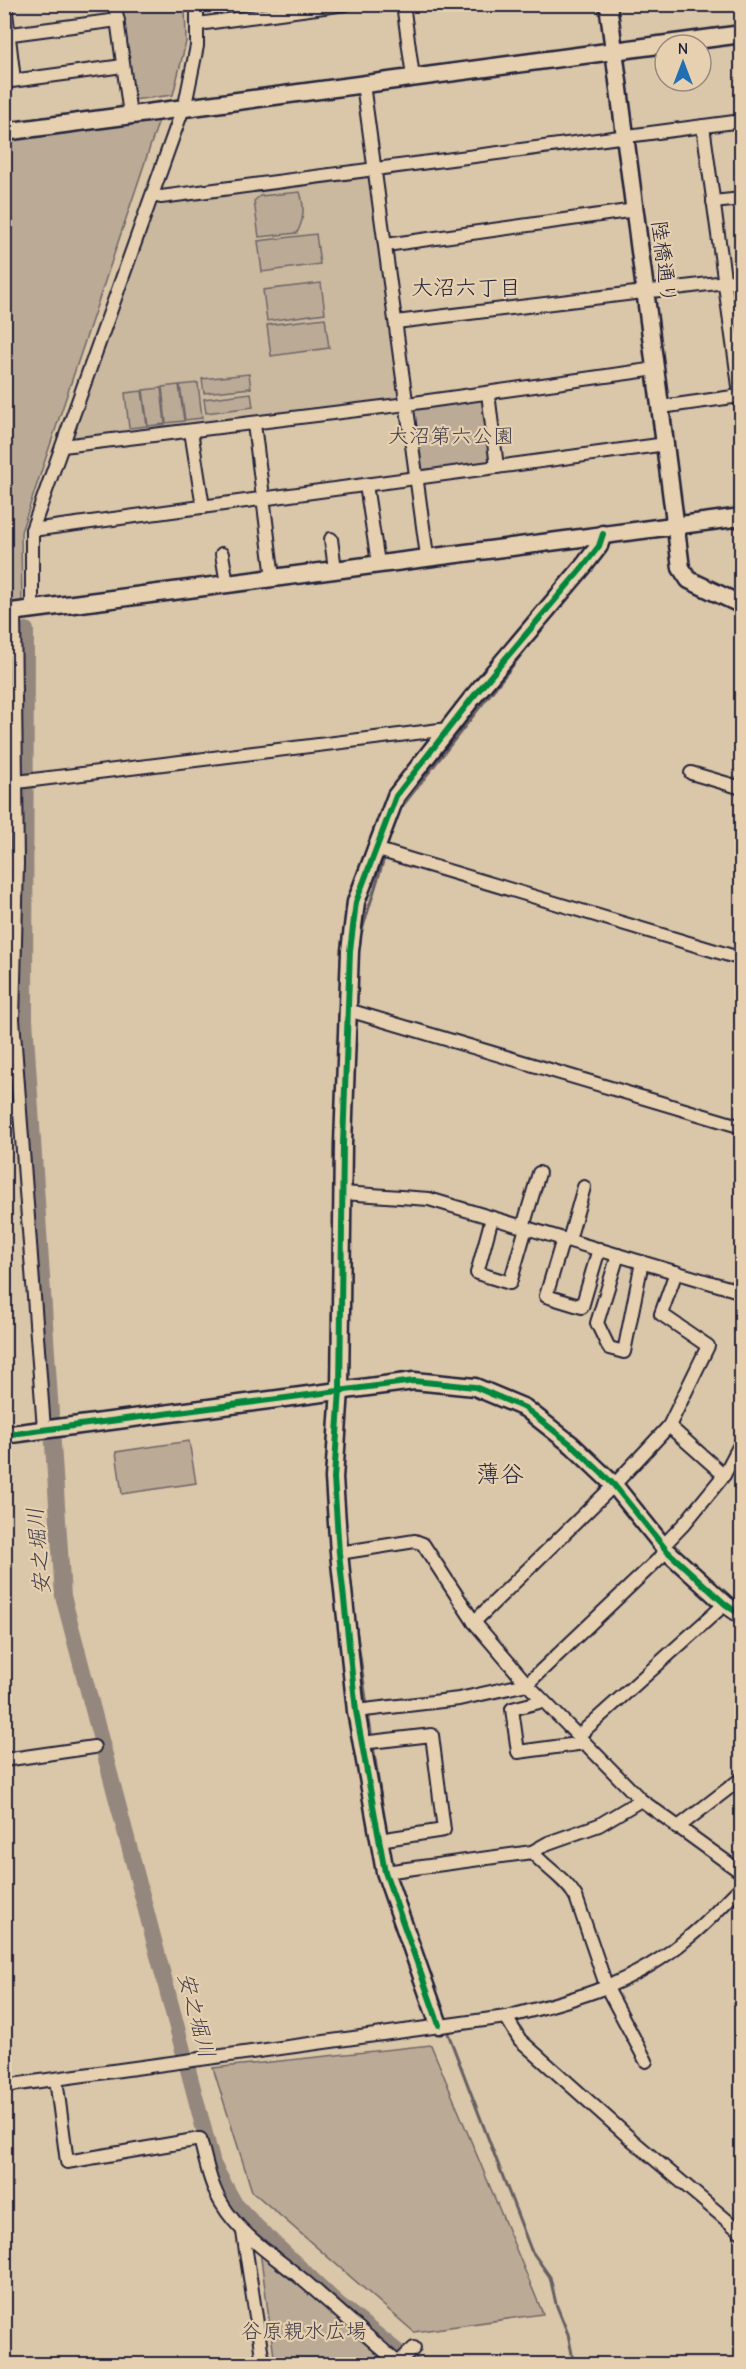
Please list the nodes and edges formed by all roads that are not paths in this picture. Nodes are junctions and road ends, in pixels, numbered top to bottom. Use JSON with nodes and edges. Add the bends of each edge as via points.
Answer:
{"nodes":[{"id":1,"x":5,"y":4,"type":"edge"},
{"id":2,"x":115,"y":4,"type":"edge"},
{"id":3,"x":197,"y":4,"type":"edge"},
{"id":4,"x":346,"y":4,"type":"edge"},
{"id":5,"x":403,"y":4,"type":"edge"},
{"id":6,"x":608,"y":4,"type":"edge"},
{"id":7,"x":118,"y":20,"type":"junction"},
{"id":8,"x":198,"y":24,"type":"junction"},
{"id":9,"x":7,"y":34,"type":"edge"},
{"id":10,"x":741,"y":34,"type":"edge"},
{"id":11,"x":614,"y":51,"type":"junction"},
{"id":12,"x":123,"y":66,"type":"junction"},
{"id":13,"x":413,"y":77,"type":"junction"},
{"id":14,"x":9,"y":81,"type":"edge"},
{"id":15,"x":363,"y":84,"type":"junction"},
{"id":16,"x":184,"y":107,"type":"junction"},
{"id":17,"x":130,"y":115,"type":"junction"},
{"id":18,"x":741,"y":121,"type":"edge"},
{"id":19,"x":702,"y":126,"type":"junction"},
{"id":20,"x":4,"y":132,"type":"edge"},
{"id":21,"x":625,"y":137,"type":"junction"},
{"id":22,"x":375,"y":169,"type":"junction"},
{"id":23,"x":153,"y":195,"type":"junction"},
{"id":24,"x":741,"y":199,"type":"edge"},
{"id":25,"x":713,"y":202,"type":"junction"},
{"id":26,"x":635,"y":210,"type":"junction"},
{"id":27,"x":386,"y":245,"type":"junction"},
{"id":28,"x":741,"y":279,"type":"edge"},
{"id":29,"x":723,"y":282,"type":"junction"},
{"id":30,"x":645,"y":291,"type":"junction"},
{"id":31,"x":396,"y":322,"type":"junction"},
{"id":32,"x":738,"y":359,"type":"edge"},
{"id":33,"x":656,"y":369,"type":"junction"},
{"id":34,"x":488,"y":393,"type":"junction"},
{"id":35,"x":741,"y":402,"type":"edge"},
{"id":36,"x":407,"y":404,"type":"junction"},
{"id":37,"x":661,"y":407,"type":"junction"},
{"id":38,"x":254,"y":424,"type":"junction"},
{"id":39,"x":191,"y":431,"type":"junction"},
{"id":40,"x":666,"y":444,"type":"junction"},
{"id":41,"x":63,"y":446,"type":"junction"},
{"id":42,"x":497,"y":467,"type":"junction"},
{"id":43,"x":416,"y":478,"type":"junction"},
{"id":44,"x":366,"y":485,"type":"junction"},
{"id":45,"x":263,"y":499,"type":"junction"},
{"id":46,"x":203,"y":507,"type":"junction"},
{"id":47,"x":741,"y":517,"type":"edge"},
{"id":48,"x":675,"y":525,"type":"junction"},
{"id":49,"x":32,"y":530,"type":"junction"},
{"id":50,"x":603,"y":534,"type":"junction"},
{"id":51,"x":331,"y":539,"type":"dead end"},
{"id":52,"x":222,"y":554,"type":"dead end"},
{"id":53,"x":428,"y":556,"type":"junction"},
{"id":54,"x":378,"y":563,"type":"junction"},
{"id":55,"x":335,"y":569,"type":"junction"},
{"id":56,"x":273,"y":578,"type":"junction"},
{"id":57,"x":226,"y":584,"type":"junction"},
{"id":58,"x":741,"y":605,"type":"edge"},
{"id":59,"x":32,"y":609,"type":"junction"},
{"id":60,"x":9,"y":612,"type":"edge"},
{"id":61,"x":448,"y":729,"type":"junction"},
{"id":62,"x":691,"y":773,"type":"dead end"},
{"id":63,"x":17,"y":782,"type":"junction"},
{"id":64,"x":741,"y":788,"type":"edge"},
{"id":65,"x":375,"y":849,"type":"junction"},
{"id":66,"x":11,"y":863,"type":"edge"},
{"id":67,"x":741,"y":959,"type":"edge"},
{"id":68,"x":348,"y":1010,"type":"junction"},
{"id":69,"x":19,"y":1108,"type":"junction"},
{"id":70,"x":4,"y":1110,"type":"edge"},
{"id":71,"x":741,"y":1128,"type":"edge"},
{"id":72,"x":539,"y":1173,"type":"dead end"},
{"id":73,"x":584,"y":1187,"type":"dead end"},
{"id":74,"x":343,"y":1193,"type":"junction"},
{"id":75,"x":492,"y":1218,"type":"junction"},
{"id":76,"x":525,"y":1227,"type":"junction"},
{"id":77,"x":566,"y":1240,"type":"junction"},
{"id":78,"x":598,"y":1249,"type":"junction"},
{"id":79,"x":618,"y":1255,"type":"junction"},
{"id":80,"x":642,"y":1262,"type":"junction"},
{"id":81,"x":676,"y":1272,"type":"junction"},
{"id":82,"x":741,"y":1292,"type":"edge"},
{"id":83,"x":340,"y":1390,"type":"junction"},
{"id":84,"x":669,"y":1426,"type":"junction"},
{"id":85,"x":44,"y":1429,"type":"junction"},
{"id":86,"x":4,"y":1435,"type":"edge"},
{"id":87,"x":741,"y":1441,"type":"edge"},
{"id":88,"x":724,"y":1475,"type":"junction"},
{"id":89,"x":614,"y":1485,"type":"junction"},
{"id":90,"x":665,"y":1548,"type":"junction"},
{"id":91,"x":339,"y":1553,"type":"junction"},
{"id":92,"x":725,"y":1604,"type":"junction"},
{"id":93,"x":741,"y":1616,"type":"edge"},
{"id":94,"x":474,"y":1622,"type":"junction"},
{"id":95,"x":527,"y":1684,"type":"junction"},
{"id":96,"x":543,"y":1701,"type":"junction"},
{"id":97,"x":356,"y":1711,"type":"junction"},
{"id":98,"x":582,"y":1739,"type":"junction"},
{"id":99,"x":361,"y":1743,"type":"junction"},
{"id":100,"x":94,"y":1747,"type":"dead end"},
{"id":101,"x":4,"y":1760,"type":"edge"},
{"id":102,"x":741,"y":1778,"type":"edge"},
{"id":103,"x":641,"y":1800,"type":"junction"},
{"id":104,"x":677,"y":1827,"type":"junction"},
{"id":105,"x":379,"y":1840,"type":"junction"},
{"id":106,"x":532,"y":1852,"type":"junction"},
{"id":107,"x":385,"y":1872,"type":"junction"},
{"id":108,"x":741,"y":1873,"type":"edge"},
{"id":109,"x":741,"y":1886,"type":"edge"},
{"id":110,"x":607,"y":1988,"type":"junction"},
{"id":111,"x":506,"y":2016,"type":"junction"},
{"id":112,"x":443,"y":2025,"type":"junction"},
{"id":113,"x":646,"y":2061,"type":"dead end"},
{"id":114,"x":57,"y":2079,"type":"junction"},
{"id":115,"x":4,"y":2086,"type":"edge"},
{"id":116,"x":243,"y":2232,"type":"junction"},
{"id":117,"x":741,"y":2233,"type":"edge"},
{"id":118,"x":414,"y":2348,"type":"dead end"},
{"id":119,"x":259,"y":2364,"type":"edge"},
{"id":120,"x":398,"y":2364,"type":"edge"}],
"edges":[{"from":1,"to":9,"type":"street"},
{"from":2,"to":7,"type":"street"},
{"from":3,"to":8,"type":"street"},
{"from":4,"to":8,"type":"street"},
{"from":5,"to":13,"type":"street"},
{"from":6,"to":11,"type":"street","name":"陸橋通り"},
{"from":7,"to":9,"type":"street"},
{"from":7,"to":12,"type":"street"},
{"from":8,"to":16,"type":"street","via":[[194,67]]},
{"from":9,"to":14,"type":"street"},
{"from":10,"to":11,"type":"street"},
{"from":11,"to":13,"type":"street"},
{"from":11,"to":21,"type":"street","name":"陸橋通り"},
{"from":12,"to":14,"type":"street"},
{"from":12,"to":17,"type":"street"},
{"from":13,"to":15,"type":"street"},
{"from":15,"to":16,"type":"street"},
{"from":15,"to":22,"type":"street"},
{"from":16,"to":17,"type":"street"},
{"from":16,"to":23,"type":"street"},
{"from":17,"to":20,"type":"street"},
{"from":18,"to":19,"type":"street"},
{"from":19,"to":21,"type":"street"},
{"from":19,"to":25,"type":"street"},
{"from":21,"to":22,"type":"street"},
{"from":21,"to":26,"type":"street","name":"陸橋通り"},
{"from":22,"to":23,"type":"street"},
{"from":22,"to":27,"type":"street"},
{"from":23,"to":41,"type":"street"},
{"from":24,"to":25,"type":"street"},
{"from":25,"to":29,"type":"street"},
{"from":26,"to":27,"type":"street"},
{"from":26,"to":30,"type":"street","name":"陸橋通り"},
{"from":27,"to":31,"type":"street"},
{"from":28,"to":29,"type":"street"},
{"from":29,"to":30,"type":"street"},
{"from":29,"to":32,"type":"street"},
{"from":30,"to":31,"type":"street"},
{"from":30,"to":33,"type":"street","name":"陸橋通り"},
{"from":31,"to":36,"type":"street"},
{"from":32,"to":35,"type":"street"},
{"from":33,"to":34,"type":"street"},
{"from":33,"to":37,"type":"street","name":"陸橋通り"},
{"from":34,"to":36,"type":"street"},
{"from":34,"to":42,"type":"street"},
{"from":35,"to":37,"type":"street"},
{"from":36,"to":38,"type":"street"},
{"from":36,"to":43,"type":"street"},
{"from":37,"to":40,"type":"street","name":"陸橋通り"},
{"from":38,"to":39,"type":"street"},
{"from":38,"to":45,"type":"street"},
{"from":39,"to":41,"type":"street"},
{"from":39,"to":46,"type":"street"},
{"from":40,"to":42,"type":"street"},
{"from":40,"to":48,"type":"street","name":"陸橋通り"},
{"from":41,"to":49,"type":"street"},
{"from":42,"to":43,"type":"street"},
{"from":43,"to":44,"type":"street"},
{"from":43,"to":53,"type":"street"},
{"from":44,"to":45,"type":"street"},
{"from":44,"to":54,"type":"street"},
{"from":45,"to":46,"type":"street"},
{"from":45,"to":56,"type":"street"},
{"from":46,"to":49,"type":"street"},
{"from":47,"to":48,"type":"street"},
{"from":48,"to":50,"type":"street"},
{"from":48,"to":58,"type":"street","name":"陸橋通り","via":[[684,574]]},
{"from":49,"to":59,"type":"street"},
{"from":50,"to":53,"type":"street"},
{"from":50,"to":61,"type":"street","via":[[582,568]]},
{"from":51,"to":55,"type":"street"},
{"from":52,"to":57,"type":"street"},
{"from":53,"to":54,"type":"street"},
{"from":54,"to":55,"type":"street"},
{"from":55,"to":56,"type":"street"},
{"from":56,"to":57,"type":"street"},
{"from":57,"to":59,"type":"street"},
{"from":59,"to":60,"type":"street"},
{"from":60,"to":63,"type":"street"},
{"from":61,"to":63,"type":"street"},
{"from":61,"to":65,"type":"street","via":[[396,796]]},
{"from":62,"to":64,"type":"street"},
{"from":63,"to":66,"type":"street"},
{"from":65,"to":67,"type":"street"},
{"from":65,"to":68,"type":"street","via":[[356,902]]},
{"from":66,"to":69,"type":"street","via":[[13,1019]]},
{"from":68,"to":71,"type":"street"},
{"from":68,"to":74,"type":"street"},
{"from":69,"to":70,"type":"street"},
{"from":69,"to":85,"type":"street"},
{"from":72,"to":76,"type":"street"},
{"from":73,"to":77,"type":"street"},
{"from":74,"to":75,"type":"street","via":[[429,1199]]},
{"from":74,"to":83,"type":"street"},
{"from":75,"to":76,"type":"street"},
{"from":75,"to":76,"type":"street","via":[[477,1273],[510,1283]]},
{"from":76,"to":77,"type":"street"},
{"from":77,"to":78,"type":"street"},
{"from":77,"to":78,"type":"street","via":[[546,1296],[582,1307]]},
{"from":78,"to":79,"type":"street"},
{"from":79,"to":80,"type":"street"},
{"from":79,"to":80,"type":"street","via":[[597,1323],[609,1348],[624,1352]]},
{"from":80,"to":81,"type":"street"},
{"from":81,"to":82,"type":"street"},
{"from":81,"to":84,"type":"street","via":[[662,1314],[708,1346]]},
{"from":83,"to":85,"type":"street"},
{"from":83,"to":89,"type":"street","via":[[414,1381],[475,1388],[500,1396],[542,1421]]},
{"from":83,"to":91,"type":"street","via":[[334,1478]]},
{"from":84,"to":88,"type":"street"},
{"from":84,"to":89,"type":"street"},
{"from":85,"to":86,"type":"street"},
{"from":87,"to":88,"type":"street"},
{"from":88,"to":90,"type":"street"},
{"from":89,"to":90,"type":"street"},
{"from":89,"to":94,"type":"street"},
{"from":90,"to":92,"type":"street"},
{"from":90,"to":95,"type":"street"},
{"from":91,"to":94,"type":"street","via":[[423,1544]]},
{"from":91,"to":97,"type":"street"},
{"from":92,"to":93,"type":"street"},
{"from":92,"to":98,"type":"street"},
{"from":94,"to":95,"type":"street"},
{"from":95,"to":96,"type":"street"},
{"from":95,"to":97,"type":"street","via":[[459,1699]]},
{"from":96,"to":98,"type":"street"},
{"from":96,"to":98,"type":"street","via":[[512,1709],[518,1752]]},
{"from":97,"to":99,"type":"street"},
{"from":98,"to":103,"type":"street"},
{"from":99,"to":105,"type":"street"},
{"from":99,"to":105,"type":"street","via":[[432,1735],[444,1830]]},
{"from":100,"to":101,"type":"street"},
{"from":102,"to":104,"type":"street"},
{"from":103,"to":104,"type":"street"},
{"from":103,"to":106,"type":"street","via":[[599,1826]]},
{"from":104,"to":108,"type":"street"},
{"from":105,"to":107,"type":"street"},
{"from":106,"to":107,"type":"street"},
{"from":106,"to":110,"type":"street","via":[[570,1886]]},
{"from":107,"to":112,"type":"street"},
{"from":109,"to":110,"type":"street","via":[[690,1937]]},
{"from":110,"to":111,"type":"street"},
{"from":110,"to":113,"type":"street"},
{"from":111,"to":112,"type":"street"},
{"from":111,"to":117,"type":"street","via":[[520,2040]]},
{"from":112,"to":114,"type":"street"},
{"from":114,"to":115,"type":"street"},
{"from":114,"to":116,"type":"street","via":[[67,2162],[200,2139],[222,2204]]},
{"from":116,"to":119,"type":"street","via":[[262,2356]]},
{"from":116,"to":120,"type":"street","via":[[331,2303]]},
{"from":118,"to":120,"type":"street"}]}
